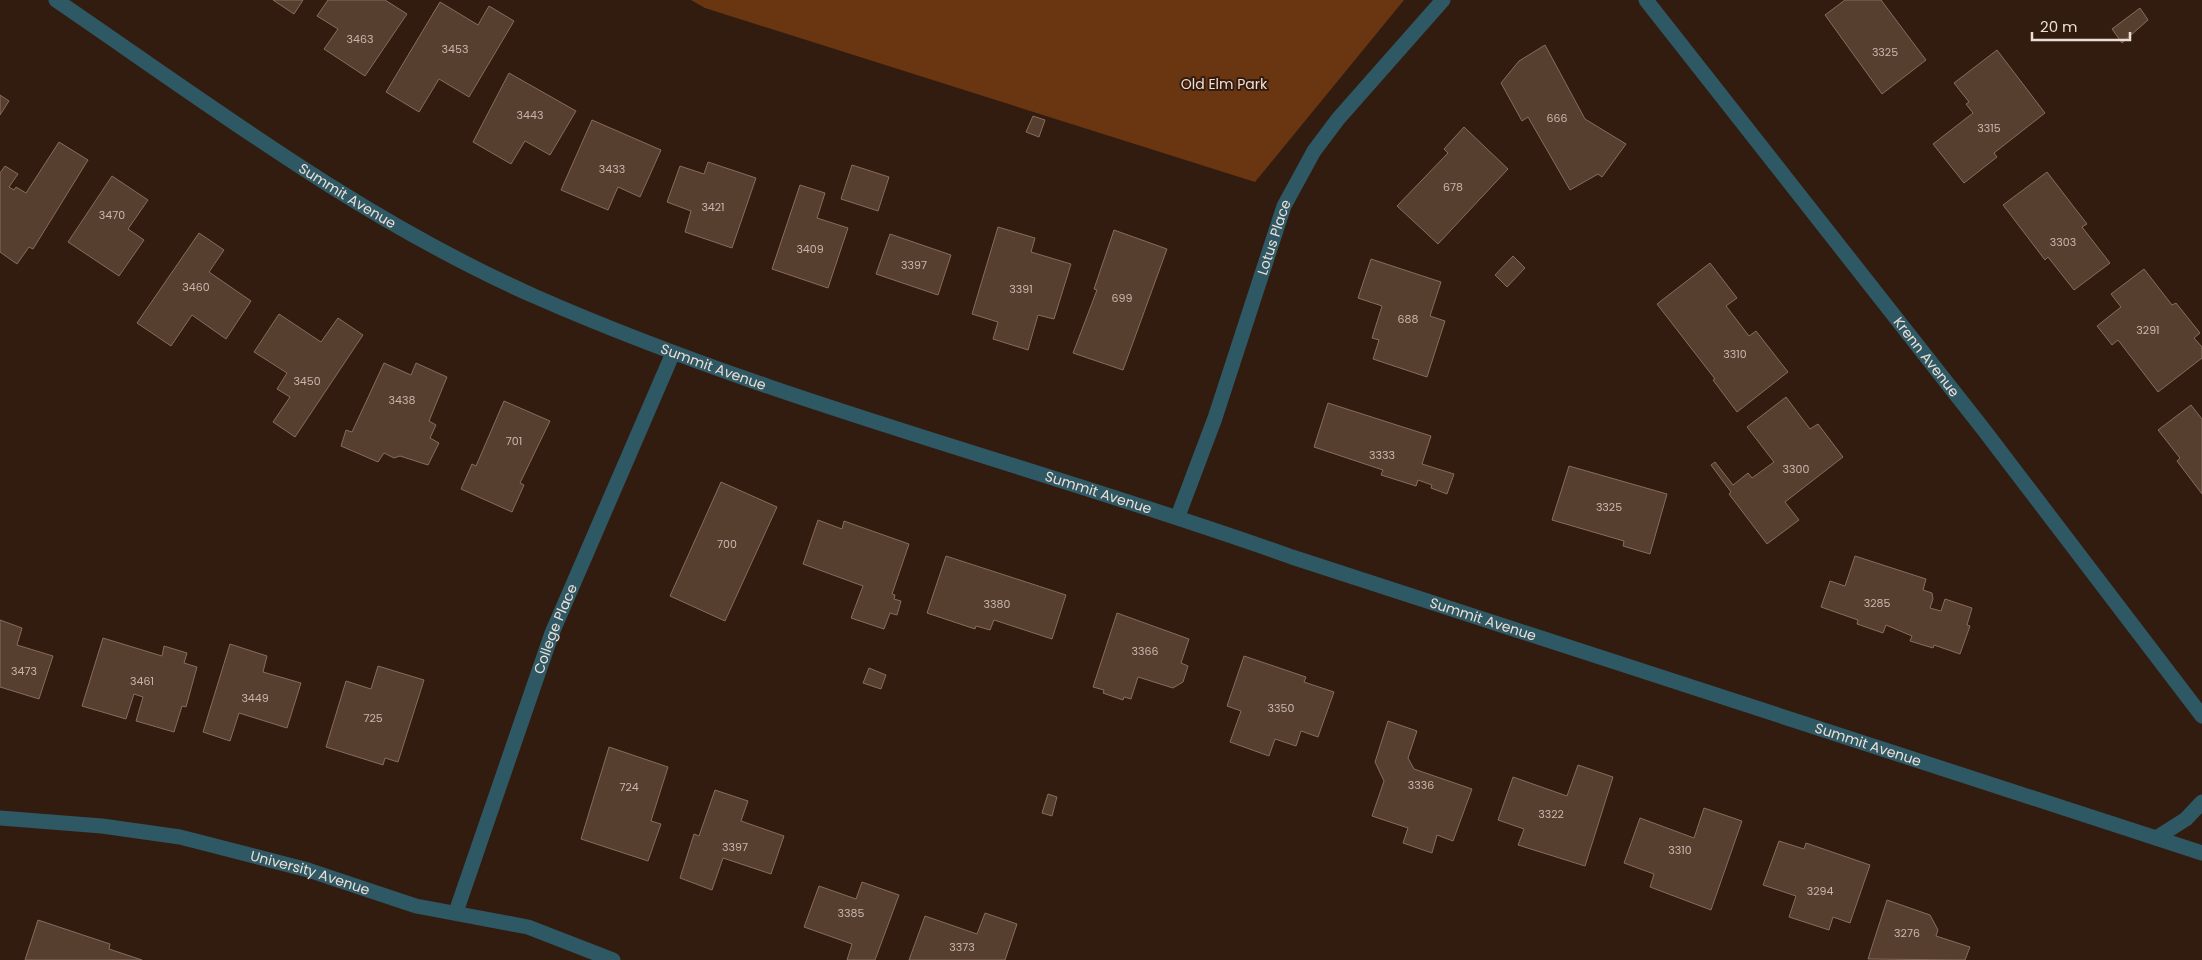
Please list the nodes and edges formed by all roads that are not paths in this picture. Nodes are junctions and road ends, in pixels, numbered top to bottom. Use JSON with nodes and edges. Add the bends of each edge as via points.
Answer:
{"nodes":[{"id":1,"x":56,"y":0,"type":"edge"},
{"id":2,"x":1443,"y":0,"type":"edge"},
{"id":3,"x":1646,"y":0,"type":"edge"},
{"id":4,"x":673,"y":353,"type":"junction"},
{"id":5,"x":1178,"y":516,"type":"junction"},
{"id":6,"x":2202,"y":716,"type":"edge"},
{"id":7,"x":2202,"y":802,"type":"edge"},
{"id":8,"x":0,"y":818,"type":"edge"},
{"id":9,"x":2156,"y":838,"type":"junction"},
{"id":10,"x":2202,"y":854,"type":"edge"},
{"id":11,"x":456,"y":912,"type":"junction"},
{"id":12,"x":613,"y":960,"type":"edge"}],
"edges":[{"from":1,"to":4,"type":"street","name":"Summit Avenue","via":[[295,163],[416,238],[532,295]]},
{"from":2,"to":5,"type":"street","name":"Lotus Place","via":[[1338,119],[1314,151],[1284,206]]},
{"from":3,"to":6,"type":"street","name":"Krenn Avenue","via":[[1984,430]]},
{"from":4,"to":5,"type":"street","name":"Summit Avenue","via":[[856,415]]},
{"from":4,"to":11,"type":"street","name":"College Place","via":[[552,633]]},
{"from":5,"to":9,"type":"street","name":"Summit Avenue","via":[[1312,563]]},
{"from":7,"to":9,"type":"street","via":[[2186,819]]},
{"from":8,"to":11,"type":"street","name":"University Avenue","via":[[102,826],[180,837],[308,870],[416,906]]},
{"from":9,"to":10,"type":"street","name":"Summit Avenue"},
{"from":11,"to":12,"type":"street","name":"University Avenue","via":[[528,927]]}]}
